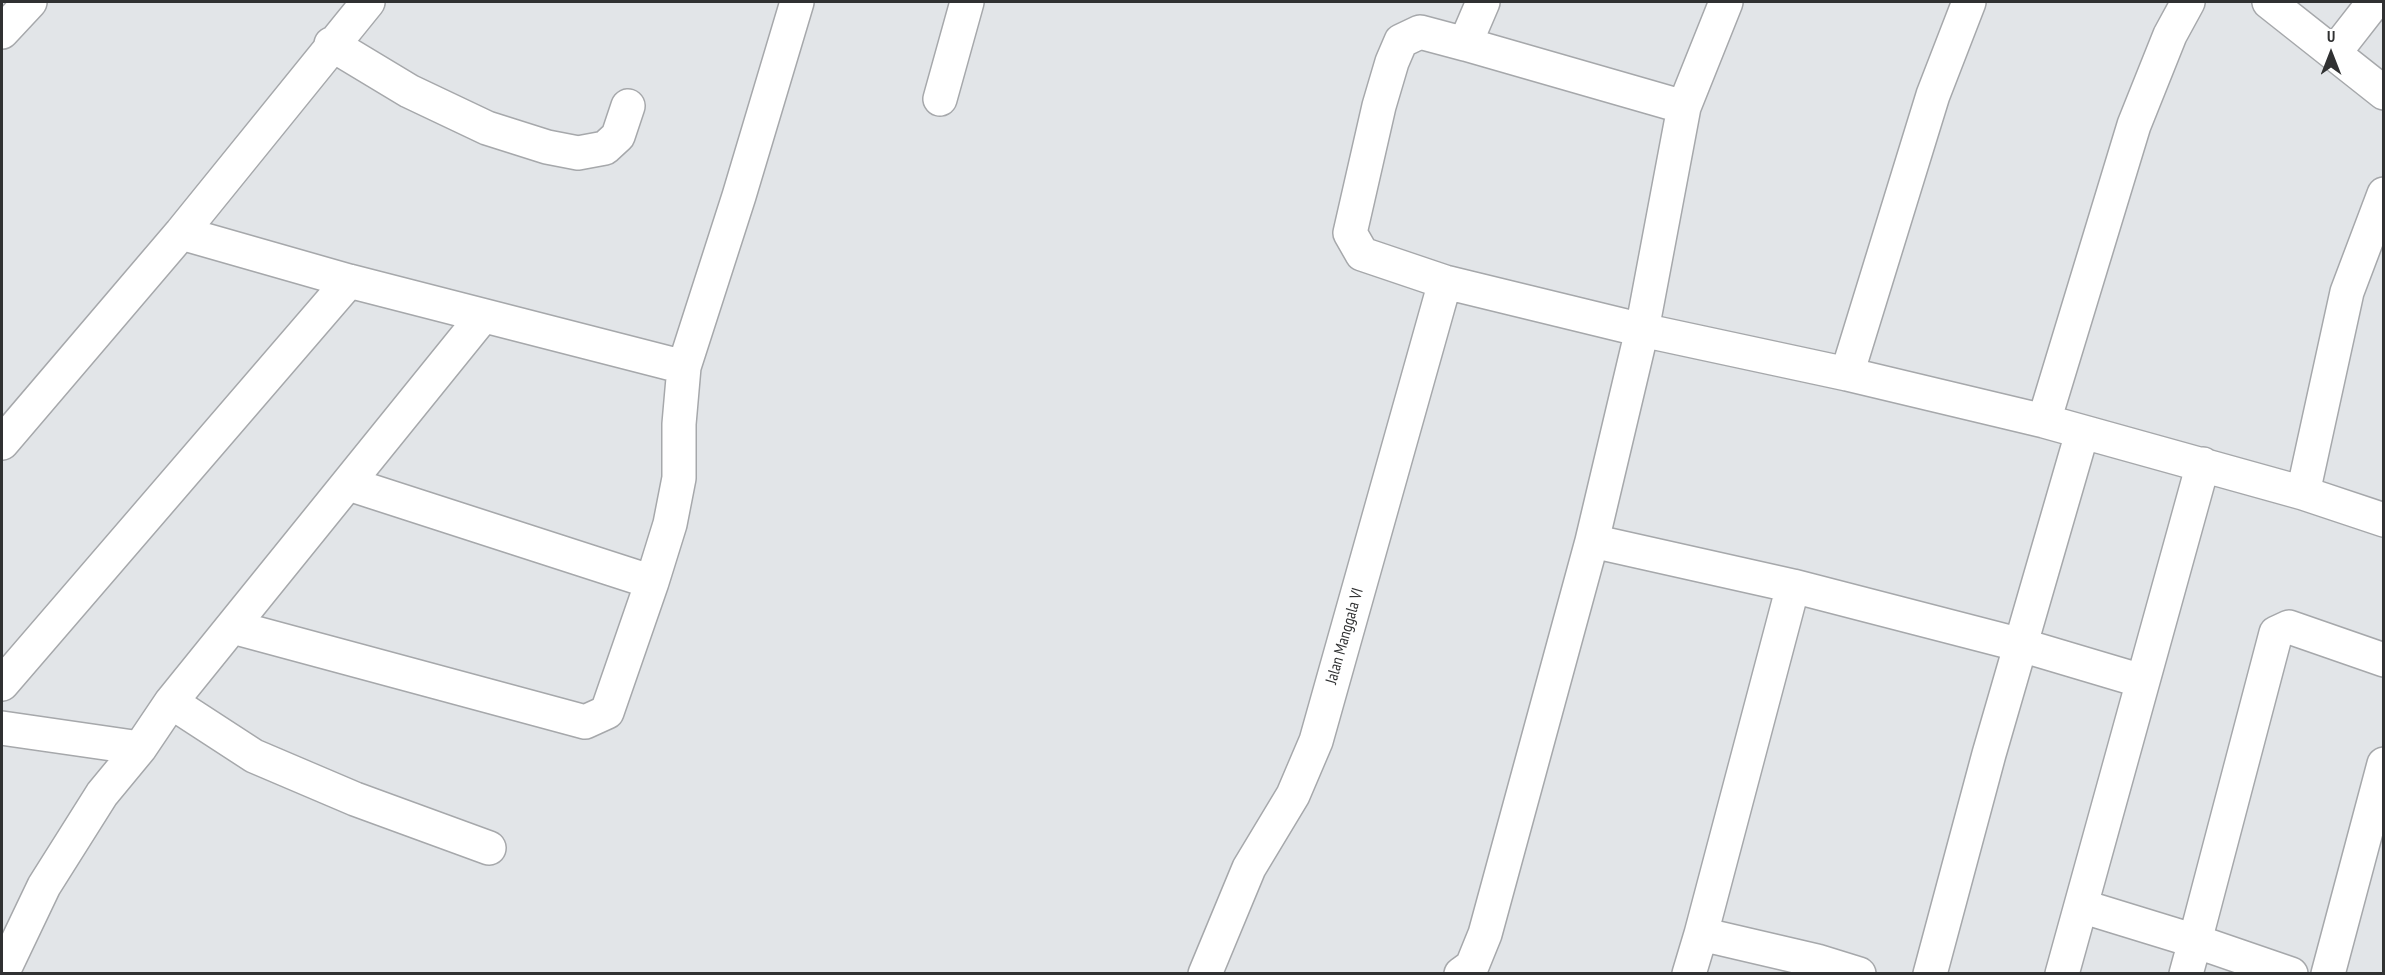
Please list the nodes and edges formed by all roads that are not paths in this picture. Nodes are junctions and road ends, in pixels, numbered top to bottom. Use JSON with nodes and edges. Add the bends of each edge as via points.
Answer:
{"nodes":[{"id":1,"x":30,"y":2,"type":"edge"},
{"id":2,"x":368,"y":2,"type":"edge"},
{"id":3,"x":797,"y":2,"type":"edge"},
{"id":4,"x":1483,"y":2,"type":"edge"},
{"id":5,"x":1726,"y":2,"type":"edge"},
{"id":6,"x":1969,"y":2,"type":"edge"},
{"id":7,"x":2188,"y":2,"type":"edge"},
{"id":8,"x":2269,"y":2,"type":"edge"},
{"id":9,"x":2374,"y":2,"type":"edge"},
{"id":10,"x":961,"y":4,"type":"edge"},
{"id":11,"x":2,"y":32,"type":"edge"},
{"id":12,"x":1465,"y":44,"type":"junction"},
{"id":13,"x":331,"y":45,"type":"junction"},
{"id":14,"x":2335,"y":52,"type":"junction"},
{"id":15,"x":2384,"y":93,"type":"edge"},
{"id":16,"x":940,"y":99,"type":"dead end"},
{"id":17,"x":628,"y":106,"type":"dead end"},
{"id":18,"x":1684,"y":107,"type":"junction"},
{"id":19,"x":2384,"y":194,"type":"edge"},
{"id":20,"x":181,"y":232,"type":"junction"},
{"id":21,"x":349,"y":281,"type":"junction"},
{"id":22,"x":1445,"y":282,"type":"junction"},
{"id":23,"x":483,"y":316,"type":"junction"},
{"id":24,"x":1642,"y":330,"type":"junction"},
{"id":25,"x":684,"y":367,"type":"junction"},
{"id":26,"x":1847,"y":374,"type":"junction"},
{"id":27,"x":2044,"y":421,"type":"junction"},
{"id":28,"x":2082,"y":433,"type":"junction"},
{"id":29,"x":2,"y":443,"type":"edge"},
{"id":30,"x":2203,"y":464,"type":"junction"},
{"id":31,"x":349,"y":484,"type":"junction"},
{"id":32,"x":2303,"y":493,"type":"junction"},
{"id":33,"x":2384,"y":520,"type":"edge"},
{"id":34,"x":1592,"y":541,"type":"junction"},
{"id":35,"x":652,"y":582,"type":"junction"},
{"id":36,"x":1793,"y":585,"type":"junction"},
{"id":37,"x":232,"y":627,"type":"junction"},
{"id":38,"x":2021,"y":645,"type":"junction"},
{"id":39,"x":2384,"y":660,"type":"edge"},
{"id":40,"x":2142,"y":681,"type":"junction"},
{"id":41,"x":2,"y":684,"type":"edge"},
{"id":42,"x":171,"y":702,"type":"junction"},
{"id":43,"x":2,"y":728,"type":"edge"},
{"id":44,"x":140,"y":748,"type":"junction"},
{"id":45,"x":2384,"y":764,"type":"edge"},
{"id":46,"x":489,"y":848,"type":"dead end"},
{"id":47,"x":2081,"y":906,"type":"junction"},
{"id":48,"x":1701,"y":934,"type":"junction"},
{"id":49,"x":2195,"y":941,"type":"junction"},
{"id":50,"x":2,"y":974,"type":"edge"},
{"id":51,"x":1205,"y":974,"type":"edge"},
{"id":52,"x":1461,"y":974,"type":"edge"},
{"id":53,"x":1689,"y":974,"type":"edge"},
{"id":54,"x":1859,"y":974,"type":"edge"},
{"id":55,"x":1930,"y":974,"type":"edge"},
{"id":56,"x":2062,"y":974,"type":"edge"},
{"id":57,"x":2186,"y":974,"type":"edge"},
{"id":58,"x":2291,"y":974,"type":"edge"},
{"id":59,"x":2328,"y":974,"type":"edge"}],
"edges":[{"from":1,"to":11,"type":"street"},
{"from":2,"to":13,"type":"street"},
{"from":3,"to":25,"type":"street"},
{"from":4,"to":12,"type":"street"},
{"from":5,"to":18,"type":"street"},
{"from":6,"to":26,"type":"street","via":[[1933,95]]},
{"from":7,"to":27,"type":"street","via":[[2170,35],[2134,125]]},
{"from":8,"to":14,"type":"street"},
{"from":9,"to":14,"type":"street"},
{"from":10,"to":16,"type":"street"},
{"from":12,"to":18,"type":"street"},
{"from":12,"to":22,"type":"street","via":[[1420,32],[1401,41],[1379,106],[1350,232],[1362,254]]},
{"from":13,"to":17,"type":"street","via":[[409,91],[487,128],[547,147],[578,153],[605,148],[618,136]]},
{"from":13,"to":20,"type":"street"},
{"from":14,"to":15,"type":"street"},
{"from":18,"to":24,"type":"street"},
{"from":19,"to":32,"type":"street","via":[[2347,292]]},
{"from":20,"to":21,"type":"street"},
{"from":20,"to":29,"type":"street"},
{"from":21,"to":23,"type":"street"},
{"from":21,"to":41,"type":"street"},
{"from":22,"to":24,"type":"street"},
{"from":22,"to":51,"type":"street","name":"Jalan Manggala VI","via":[[1316,741],[1293,795],[1249,868]]},
{"from":23,"to":25,"type":"street"},
{"from":23,"to":31,"type":"street"},
{"from":24,"to":26,"type":"street"},
{"from":24,"to":34,"type":"street"},
{"from":25,"to":35,"type":"street","via":[[679,478]]},
{"from":26,"to":27,"type":"street"},
{"from":27,"to":28,"type":"street"},
{"from":28,"to":30,"type":"street"},
{"from":28,"to":38,"type":"street"},
{"from":30,"to":32,"type":"street"},
{"from":30,"to":40,"type":"street"},
{"from":31,"to":35,"type":"street"},
{"from":31,"to":37,"type":"street"},
{"from":32,"to":33,"type":"street"},
{"from":34,"to":36,"type":"street"},
{"from":34,"to":52,"type":"street","via":[[1485,934],[1472,966]]},
{"from":35,"to":37,"type":"street","via":[[607,712],[585,722]]},
{"from":36,"to":38,"type":"street"},
{"from":36,"to":48,"type":"street"},
{"from":37,"to":42,"type":"street"},
{"from":38,"to":40,"type":"street"},
{"from":38,"to":55,"type":"street"},
{"from":39,"to":49,"type":"street","via":[[2289,627],[2276,633]]},
{"from":40,"to":47,"type":"street"},
{"from":42,"to":44,"type":"street"},
{"from":42,"to":46,"type":"street","via":[[254,756],[355,799]]},
{"from":43,"to":44,"type":"street"},
{"from":44,"to":50,"type":"street","via":[[102,794],[44,886]]},
{"from":45,"to":59,"type":"street"},
{"from":47,"to":49,"type":"street"},
{"from":47,"to":56,"type":"street"},
{"from":48,"to":53,"type":"street"},
{"from":48,"to":54,"type":"street"},
{"from":49,"to":57,"type":"street"},
{"from":49,"to":58,"type":"street"}]}
